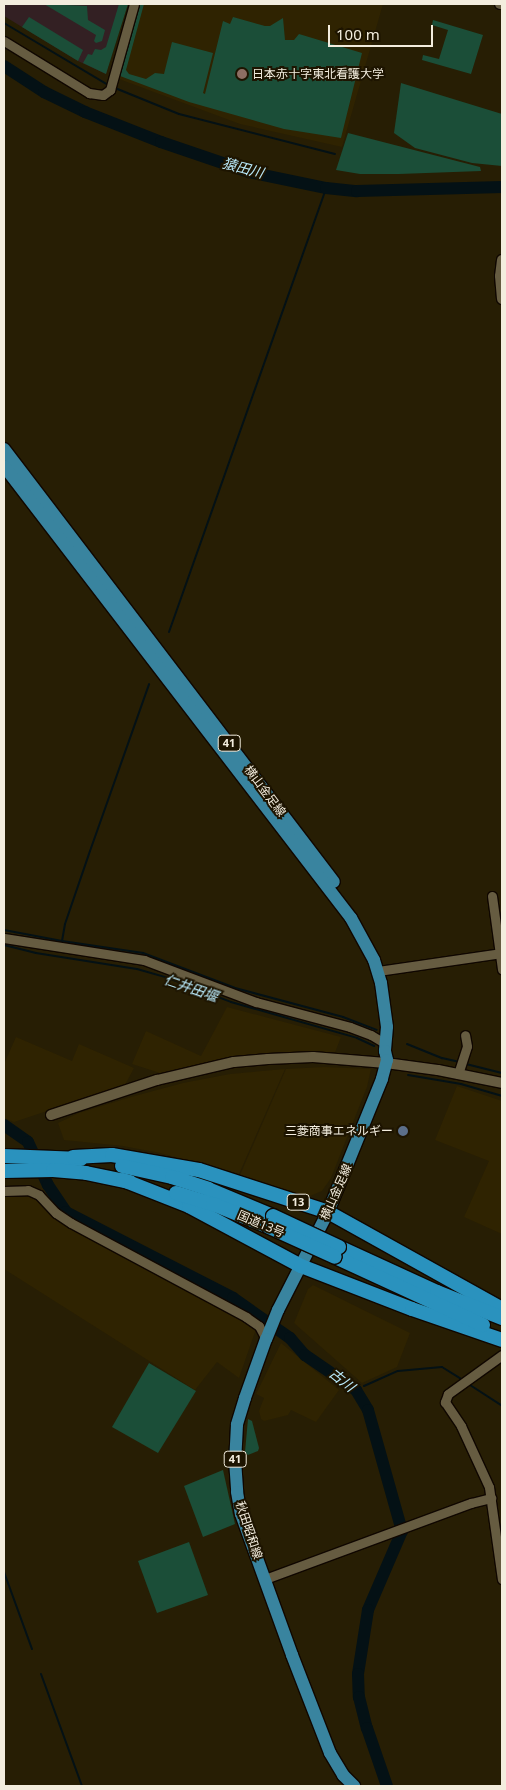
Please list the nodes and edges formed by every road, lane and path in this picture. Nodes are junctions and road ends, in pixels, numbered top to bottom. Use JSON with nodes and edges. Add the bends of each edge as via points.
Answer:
{"nodes":[{"id":1,"x":134,"y":4,"type":"edge"},
{"id":2,"x":4,"y":41,"type":"edge"},
{"id":3,"x":502,"y":260,"type":"edge"},
{"id":4,"x":502,"y":299,"type":"edge"},
{"id":5,"x":4,"y":449,"type":"edge"},
{"id":6,"x":4,"y":466,"type":"edge"},
{"id":7,"x":492,"y":896,"type":"dead end"},
{"id":8,"x":4,"y":938,"type":"edge"},
{"id":9,"x":501,"y":953,"type":"edge"},
{"id":10,"x":502,"y":969,"type":"edge"},
{"id":11,"x":382,"y":970,"type":"junction"},
{"id":12,"x":465,"y":1035,"type":"dead end"},
{"id":13,"x":386,"y":1044,"type":"junction"},
{"id":14,"x":386,"y":1061,"type":"junction"},
{"id":15,"x":461,"y":1067,"type":"junction"},
{"id":16,"x":502,"y":1083,"type":"edge"},
{"id":17,"x":51,"y":1115,"type":"dead end"},
{"id":18,"x":4,"y":1156,"type":"edge"},
{"id":19,"x":73,"y":1157,"type":"junction"},
{"id":20,"x":4,"y":1171,"type":"edge"},
{"id":21,"x":123,"y":1180,"type":"junction"},
{"id":22,"x":4,"y":1190,"type":"edge"},
{"id":23,"x":328,"y":1212,"type":"junction"},
{"id":24,"x":271,"y":1222,"type":"junction"},
{"id":25,"x":337,"y":1252,"type":"junction"},
{"id":26,"x":300,"y":1266,"type":"junction"},
{"id":27,"x":502,"y":1309,"type":"edge"},
{"id":28,"x":502,"y":1318,"type":"edge"},
{"id":29,"x":502,"y":1333,"type":"edge"},
{"id":30,"x":266,"y":1339,"type":"junction"},
{"id":31,"x":502,"y":1340,"type":"edge"},
{"id":32,"x":502,"y":1355,"type":"edge"},
{"id":33,"x":491,"y":1498,"type":"junction"},
{"id":34,"x":265,"y":1579,"type":"junction"},
{"id":35,"x":502,"y":1579,"type":"edge"},
{"id":36,"x":354,"y":1786,"type":"edge"}],
"edges":[{"from":1,"to":2,"type":"street","via":[[111,86],[103,95],[89,93]]},
{"from":3,"to":4,"type":"street"},
{"from":5,"to":11,"type":"main road","name":"横山金足線","number":"41","via":[[350,903],[375,942]]},
{"from":6,"to":11,"type":"main road","name":"横山金足線","number":"41","via":[[351,918]]},
{"from":7,"to":9,"type":"street"},
{"from":8,"to":13,"type":"street","via":[[144,960],[256,1002],[350,1027]]},
{"from":9,"to":10,"type":"street"},
{"from":9,"to":11,"type":"street"},
{"from":11,"to":13,"type":"main road","name":"横山金足線","number":"41"},
{"from":11,"to":14,"type":"main road","name":"横山金足線","number":"41","via":[[392,996],[395,1023],[393,1053]]},
{"from":12,"to":15,"type":"street","via":[[467,1046]]},
{"from":13,"to":14,"type":"main road","name":"横山金足線","number":"41"},
{"from":14,"to":15,"type":"street"},
{"from":14,"to":17,"type":"street","via":[[313,1057],[234,1062],[157,1080]]},
{"from":14,"to":23,"type":"main road","name":"横山金足線","number":"41","via":[[374,1102]]},
{"from":15,"to":16,"type":"street"},
{"from":18,"to":19,"type":"highway","name":"国道13号","number":"13"},
{"from":19,"to":23,"type":"highway","number":"13","via":[[112,1155],[199,1170]]},
{"from":19,"to":24,"type":"highway","name":"国道13号","number":"13","via":[[112,1163],[208,1189]]},
{"from":20,"to":21,"type":"highway","name":"国道13号","number":"13","via":[[52,1170]]},
{"from":21,"to":24,"type":"highway","name":"国道13号","number":"13"},
{"from":21,"to":26,"type":"highway","number":"13","via":[[189,1206]]},
{"from":22,"to":30,"type":"street","via":[[28,1190],[39,1195],[71,1223],[246,1317],[259,1326]]},
{"from":23,"to":26,"type":"main road","name":"横山金足線","number":"41"},
{"from":23,"to":27,"type":"highway","number":"13"},
{"from":24,"to":25,"type":"highway","name":"国道13号","number":"13","bridge":true},
{"from":25,"to":28,"type":"highway","name":"国道13号","number":"13"},
{"from":25,"to":29,"type":"highway","name":"国道13号","number":"13"},
{"from":26,"to":30,"type":"main road","name":"秋田昭和線","number":"41"},
{"from":26,"to":31,"type":"highway","number":"13"},
{"from":30,"to":34,"type":"main road","name":"秋田昭和線","number":"41","via":[[240,1416],[234,1460],[242,1514]]},
{"from":32,"to":33,"type":"street","via":[[448,1394],[445,1402],[462,1426]]},
{"from":33,"to":34,"type":"street"},
{"from":33,"to":35,"type":"street"},
{"from":34,"to":36,"type":"main road","name":"秋田昭和線","number":"41","via":[[330,1753]]}]}
